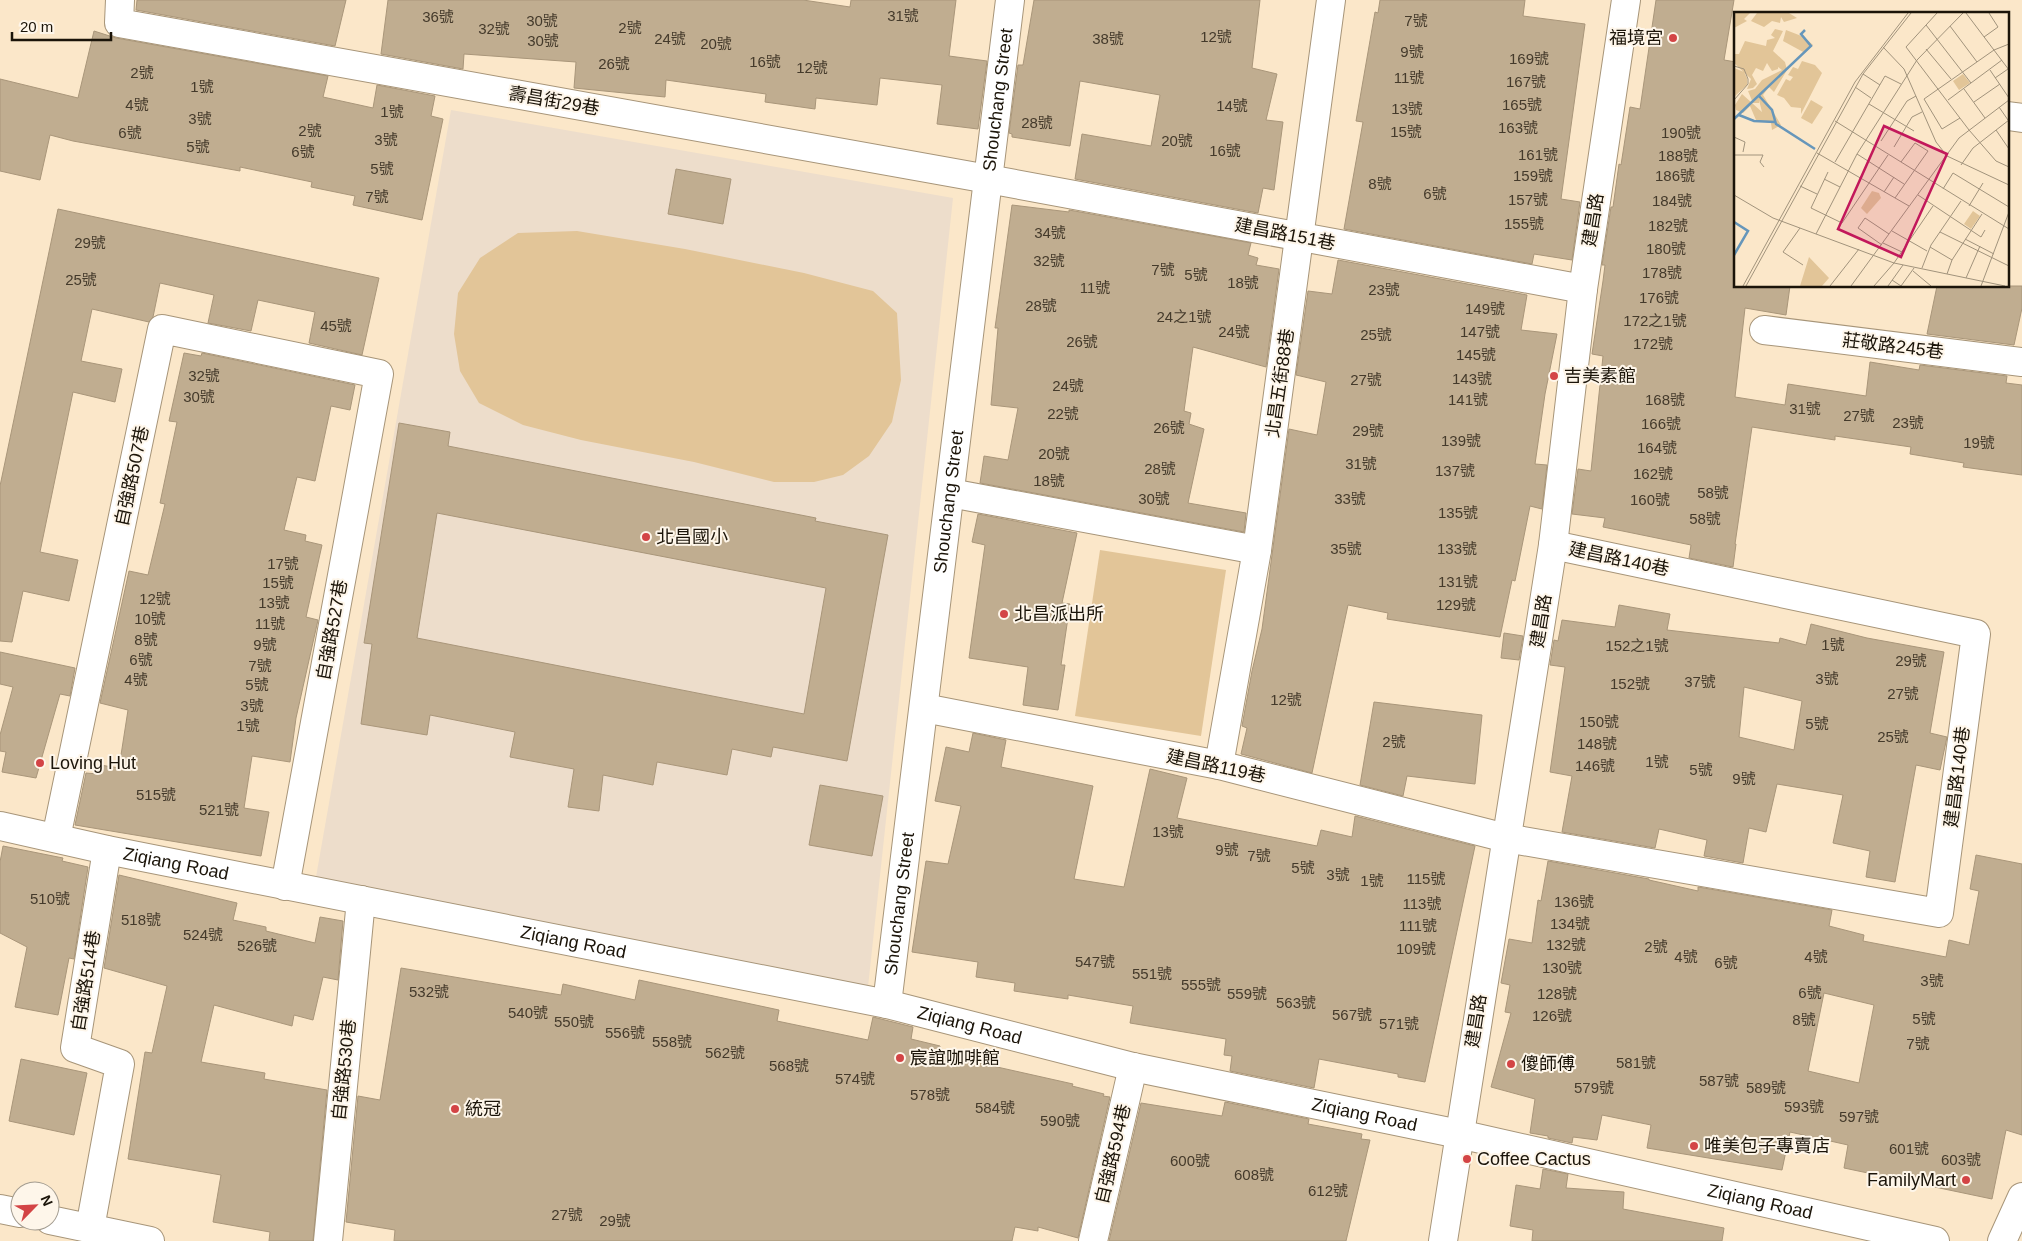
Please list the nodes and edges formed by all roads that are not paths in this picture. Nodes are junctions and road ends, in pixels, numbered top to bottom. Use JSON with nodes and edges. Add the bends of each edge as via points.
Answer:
{"nodes":[{"id":1,"x":1010,"y":0,"type":"edge"},
{"id":2,"x":1331,"y":0,"type":"edge"},
{"id":3,"x":1626,"y":0,"type":"edge"},
{"id":4,"x":120,"y":12,"type":"edge"},
{"id":5,"x":988,"y":179,"type":"junction"},
{"id":6,"x":1300,"y":236,"type":"junction"},
{"id":7,"x":1583,"y":289,"type":"junction"},
{"id":8,"x":1764,"y":330,"type":"dead end"},
{"id":9,"x":2022,"y":362,"type":"edge"},
{"id":10,"x":378,"y":374,"type":"joint"},
{"id":11,"x":950,"y":492,"type":"junction"},
{"id":12,"x":1553,"y":545,"type":"junction"},
{"id":13,"x":1257,"y":550,"type":"junction"},
{"id":14,"x":924,"y":708,"type":"junction"},
{"id":15,"x":1219,"y":765,"type":"junction"},
{"id":16,"x":0,"y":826,"type":"edge"},
{"id":17,"x":56,"y":838,"type":"junction"},
{"id":18,"x":1506,"y":838,"type":"junction"},
{"id":19,"x":107,"y":850,"type":"junction"},
{"id":20,"x":285,"y":886,"type":"junction"},
{"id":21,"x":361,"y":900,"type":"junction"},
{"id":22,"x":888,"y":1004,"type":"junction"},
{"id":23,"x":1133,"y":1067,"type":"junction"},
{"id":24,"x":1458,"y":1134,"type":"junction"},
{"id":25,"x":2022,"y":1197,"type":"edge"},
{"id":26,"x":60,"y":1222,"type":"edge"},
{"id":27,"x":90,"y":1228,"type":"junction"},
{"id":28,"x":150,"y":1241,"type":"edge"},
{"id":29,"x":328,"y":1241,"type":"edge"},
{"id":30,"x":1093,"y":1241,"type":"edge"},
{"id":31,"x":1443,"y":1241,"type":"edge"},
{"id":32,"x":1935,"y":1241,"type":"edge"},
{"id":33,"x":2002,"y":1241,"type":"edge"}],
"edges":[{"from":1,"to":5,"type":"street","name":"Shouchang Street"},
{"from":2,"to":6,"type":"street","name":"北昌五街88巷"},
{"from":3,"to":7,"type":"street","name":"建昌路"},
{"from":4,"to":5,"type":"street","name":"壽昌街29巷"},
{"from":5,"to":6,"type":"street","name":"建昌路151巷"},
{"from":5,"to":11,"type":"street","name":"Shouchang Street"},
{"from":6,"to":7,"type":"street","name":"建昌路151巷"},
{"from":6,"to":13,"type":"street","name":"北昌五街88巷"},
{"from":7,"to":12,"type":"street","name":"建昌路"},
{"from":8,"to":9,"type":"street","name":"莊敬路245巷"},
{"from":10,"to":17,"type":"street","name":"自強路507巷","via":[[162,330]]},
{"from":10,"to":20,"type":"street","name":"自強路527巷"},
{"from":11,"to":13,"type":"street"},
{"from":11,"to":14,"type":"street","name":"Shouchang Street"},
{"from":12,"to":18,"type":"street","name":"建昌路"},
{"from":12,"to":18,"type":"street","name":"建昌路140巷","via":[[1976,634],[1939,913]]},
{"from":13,"to":15,"type":"street","name":"北昌五街88巷"},
{"from":14,"to":15,"type":"street","name":"建昌路119巷"},
{"from":14,"to":22,"type":"street","name":"Shouchang Street"},
{"from":15,"to":18,"type":"street","name":"建昌路119巷"},
{"from":16,"to":17,"type":"street","name":"Ziqiang Road"},
{"from":17,"to":19,"type":"street","name":"Ziqiang Road"},
{"from":18,"to":24,"type":"street","name":"建昌路"},
{"from":19,"to":20,"type":"street","name":"Ziqiang Road"},
{"from":19,"to":27,"type":"street","name":"自強路514巷","via":[[75,1048],[120,1064]]},
{"from":20,"to":21,"type":"street","name":"Ziqiang Road"},
{"from":21,"to":22,"type":"street","name":"Ziqiang Road"},
{"from":21,"to":29,"type":"street","name":"自強路530巷"},
{"from":22,"to":23,"type":"street","name":"Ziqiang Road"},
{"from":23,"to":24,"type":"street","name":"Ziqiang Road"},
{"from":23,"to":30,"type":"street","name":"自強路594巷"},
{"from":24,"to":31,"type":"street","name":"建昌路"},
{"from":24,"to":32,"type":"street","name":"Ziqiang Road"},
{"from":25,"to":33,"type":"street"},
{"from":26,"to":27,"type":"street"},
{"from":27,"to":28,"type":"street"}]}
